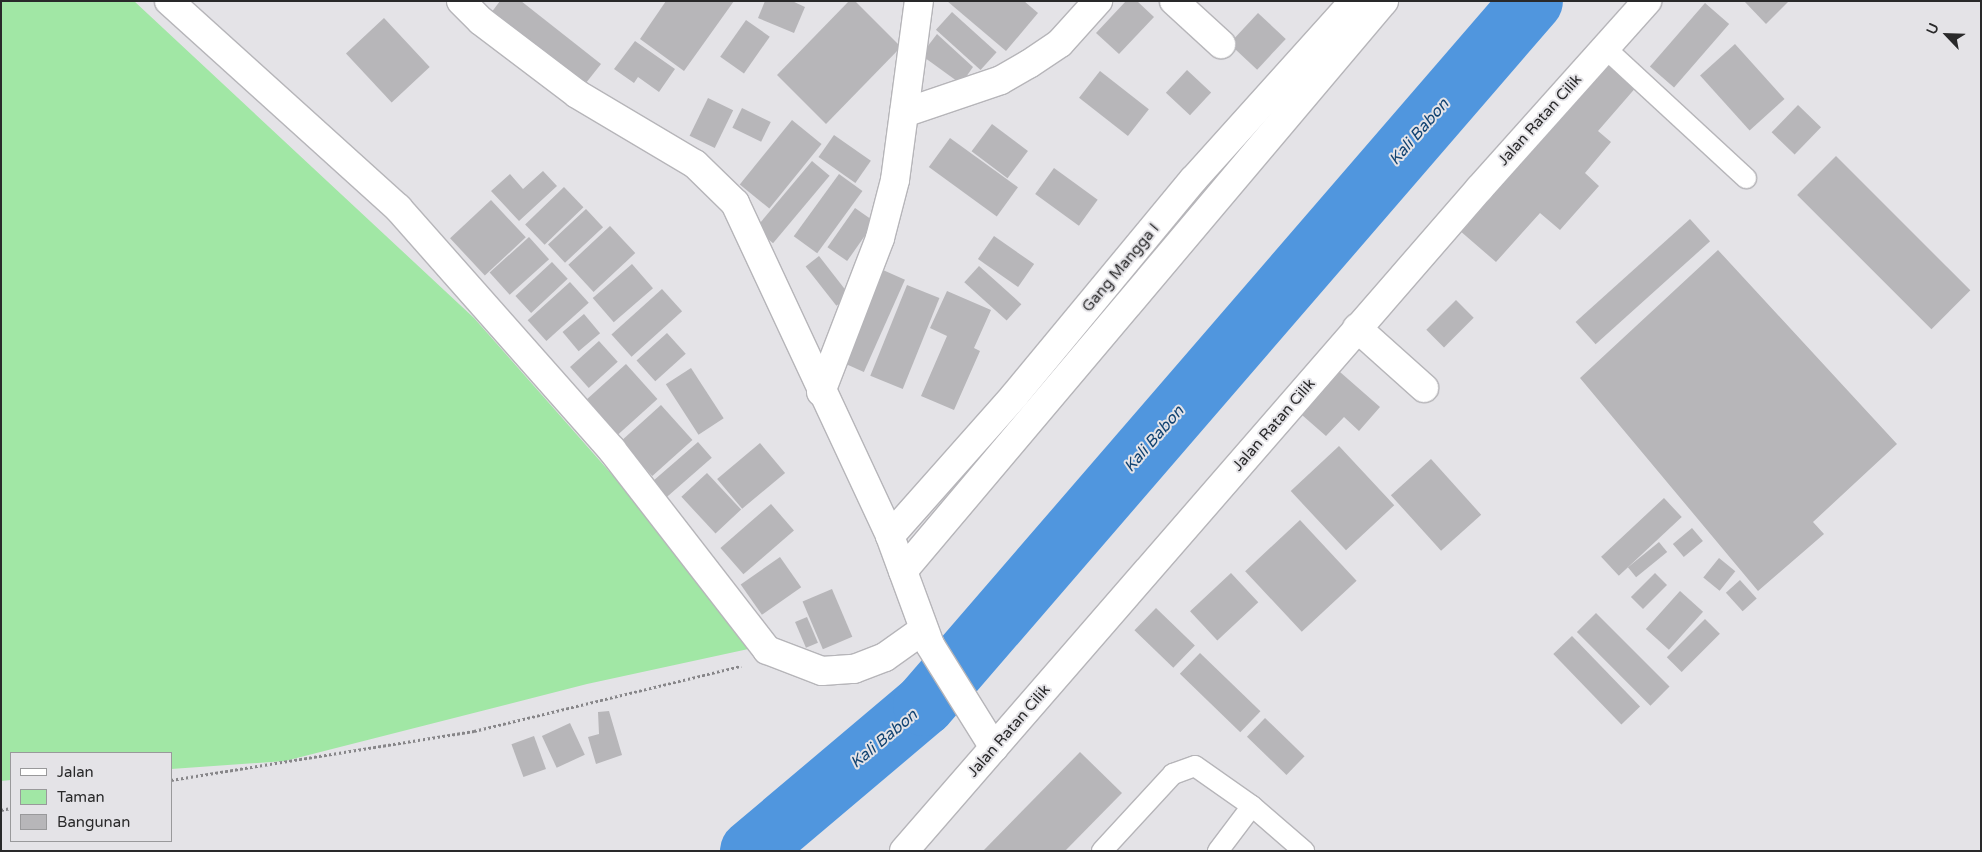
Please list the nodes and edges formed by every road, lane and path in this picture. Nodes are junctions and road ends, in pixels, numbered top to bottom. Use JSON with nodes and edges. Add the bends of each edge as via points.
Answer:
{"nodes":[{"id":1,"x":169,"y":1,"type":"edge"},
{"id":2,"x":461,"y":1,"type":"edge"},
{"id":3,"x":919,"y":1,"type":"edge"},
{"id":4,"x":1098,"y":1,"type":"edge"},
{"id":5,"x":1174,"y":1,"type":"edge"},
{"id":6,"x":1354,"y":1,"type":"edge"},
{"id":7,"x":1384,"y":1,"type":"edge"},
{"id":8,"x":1647,"y":1,"type":"edge"},
{"id":9,"x":1337,"y":38,"type":"junction"},
{"id":10,"x":1221,"y":44,"type":"dead end"},
{"id":11,"x":1605,"y":48,"type":"junction"},
{"id":12,"x":904,"y":114,"type":"junction"},
{"id":13,"x":1746,"y":178,"type":"dead end"},
{"id":14,"x":1365,"y":334,"type":"junction"},
{"id":15,"x":1424,"y":388,"type":"dead end"},
{"id":16,"x":821,"y":392,"type":"junction"},
{"id":17,"x":890,"y":536,"type":"junction"},
{"id":18,"x":903,"y":571,"type":"junction"},
{"id":19,"x":926,"y":637,"type":"junction"},
{"id":20,"x":767,"y":650,"type":"junction"},
{"id":21,"x":994,"y":748,"type":"junction"},
{"id":22,"x":172,"y":780,"type":"edge"},
{"id":23,"x":1252,"y":806,"type":"junction"},
{"id":24,"x":904,"y":851,"type":"edge"},
{"id":25,"x":1102,"y":851,"type":"edge"},
{"id":26,"x":1218,"y":851,"type":"edge"},
{"id":27,"x":1304,"y":851,"type":"edge"}],
"edges":[{"from":1,"to":20,"type":"street","via":[[398,208],[612,450]]},
{"from":2,"to":16,"type":"street","via":[[481,21],[578,94],[695,164],[735,202]]},
{"from":3,"to":12,"type":"street"},
{"from":4,"to":12,"type":"street","via":[[1060,44],[1022,68],[1001,80]]},
{"from":5,"to":10,"type":"street"},
{"from":6,"to":9,"type":"street","name":"Gang Mangga I"},
{"from":7,"to":9,"type":"street"},
{"from":8,"to":11,"type":"street","name":"Jalan Ratan Cilik"},
{"from":9,"to":17,"type":"street","name":"Gang Mangga I","via":[[1193,180],[1015,395]]},
{"from":9,"to":18,"type":"street"},
{"from":11,"to":13,"type":"lane"},
{"from":11,"to":14,"type":"street","name":"Jalan Ratan Cilik"},
{"from":12,"to":16,"type":"street","via":[[895,180],[880,238]]},
{"from":14,"to":15,"type":"street"},
{"from":14,"to":21,"type":"street","name":"Jalan Ratan Cilik"},
{"from":16,"to":17,"type":"street"},
{"from":17,"to":18,"type":"street"},
{"from":18,"to":19,"type":"street"},
{"from":19,"to":20,"type":"street","via":[[854,669],[822,671]]},
{"from":19,"to":21,"type":"street"},
{"from":20,"to":22,"type":"path","via":[[734,671],[702,673],[474,730]]},
{"from":21,"to":24,"type":"street","name":"Jalan Ratan Cilik"},
{"from":23,"to":25,"type":"lane","via":[[1195,766],[1174,774]]},
{"from":23,"to":26,"type":"lane"},
{"from":23,"to":27,"type":"lane"}]}
